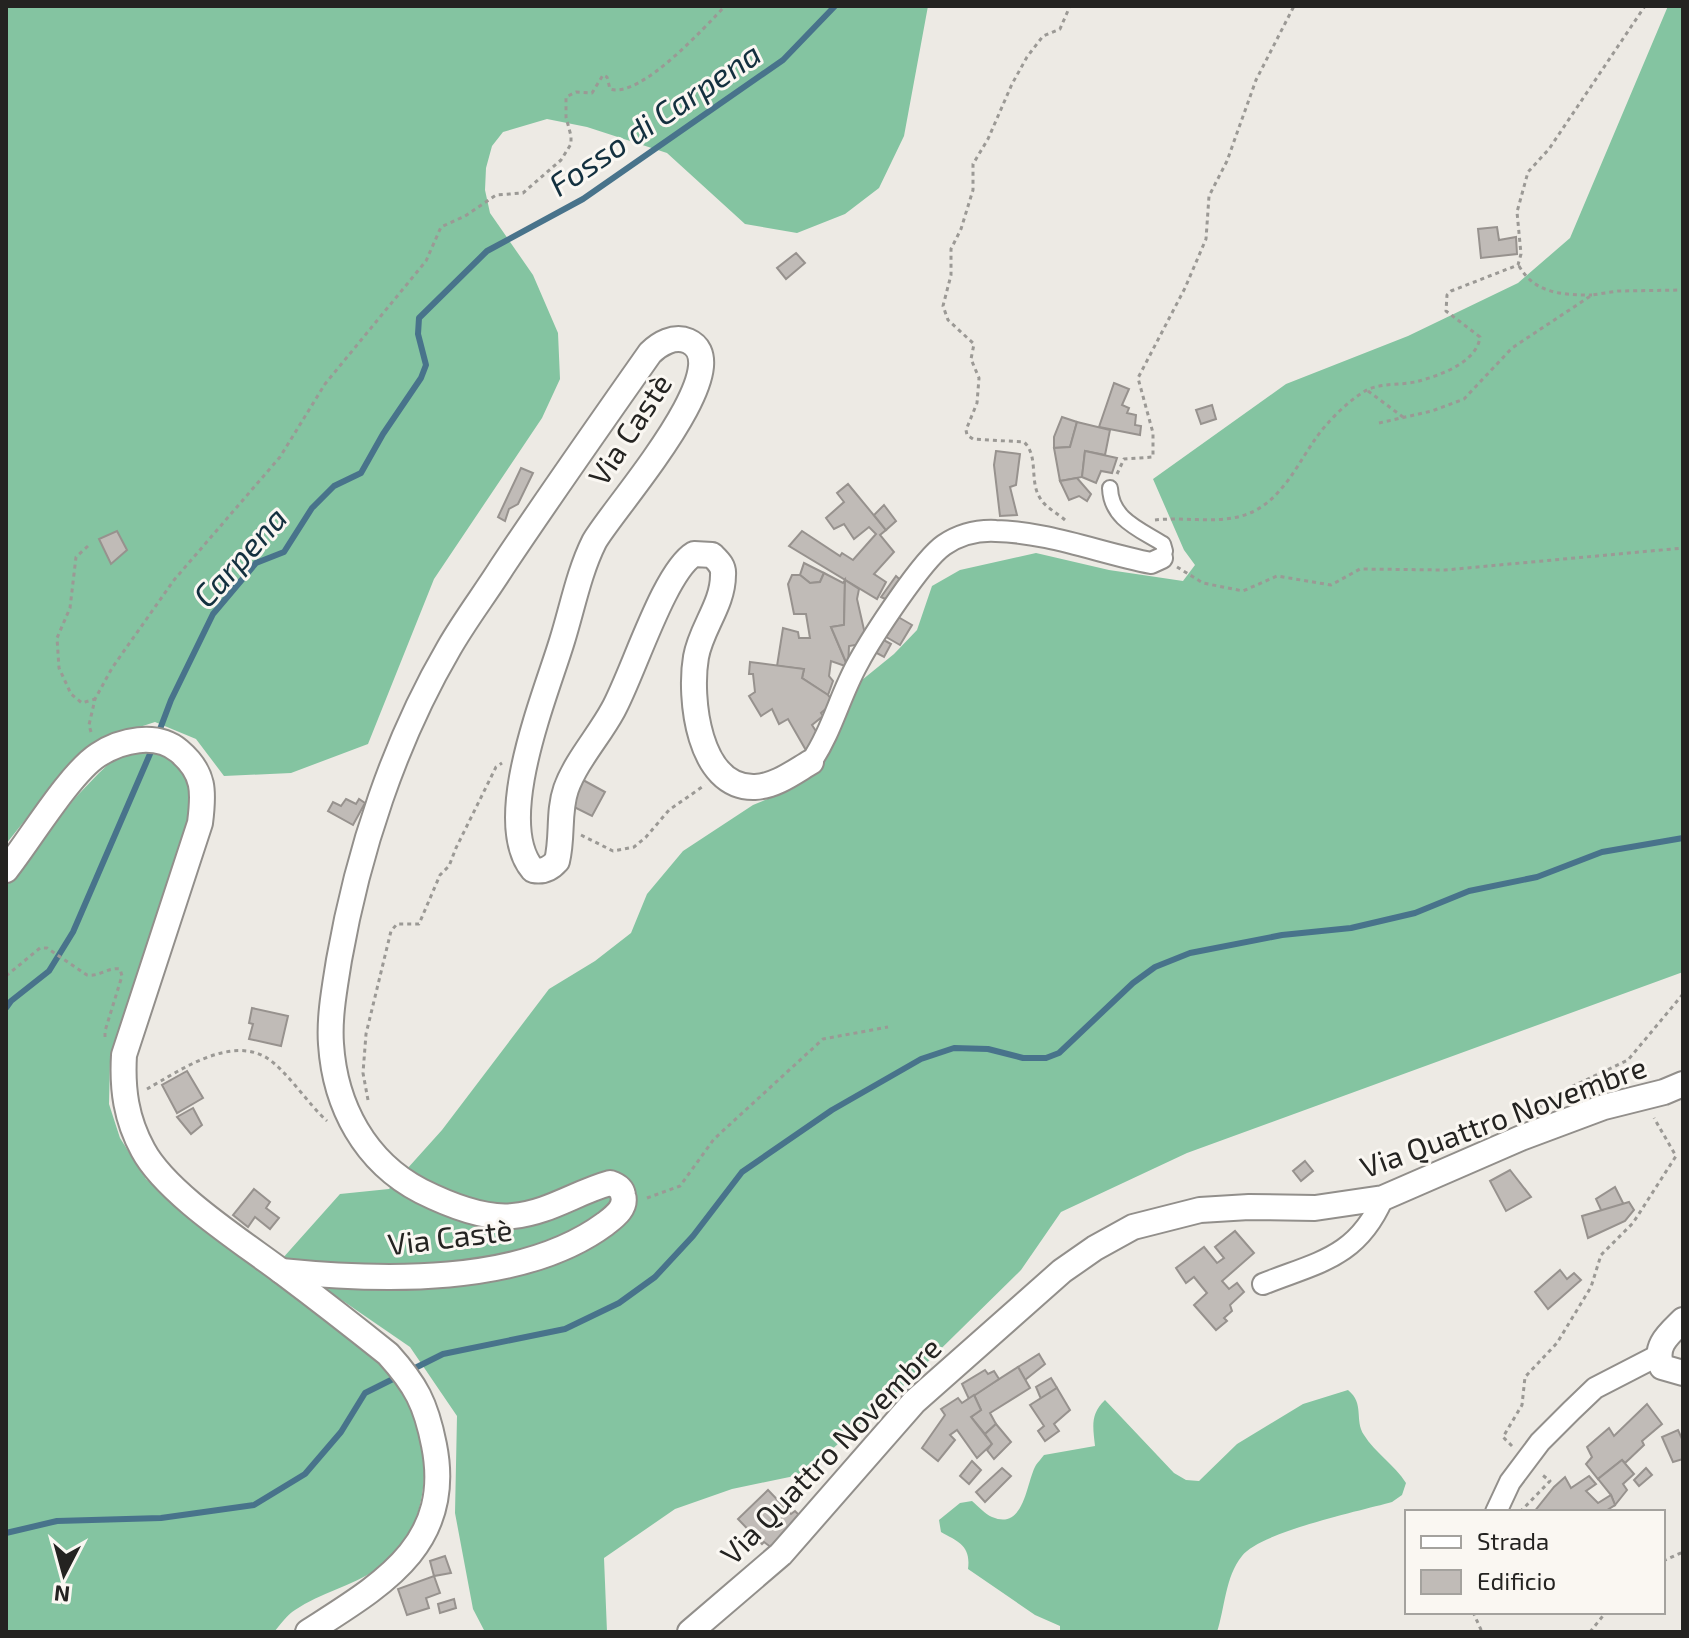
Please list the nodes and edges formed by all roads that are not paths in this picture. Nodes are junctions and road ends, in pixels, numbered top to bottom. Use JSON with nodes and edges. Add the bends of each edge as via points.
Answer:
{"nodes":[{"id":1,"x":1110,"y":488,"type":"road end"},
{"id":2,"x":1162,"y":558,"type":"joint"},
{"id":3,"x":811,"y":762,"type":"joint"},
{"id":4,"x":6,"y":870,"type":"edge"},
{"id":5,"x":1683,"y":1084,"type":"edge"},
{"id":6,"x":1383,"y":1198,"type":"junction"},
{"id":7,"x":281,"y":1271,"type":"junction"},
{"id":8,"x":1263,"y":1284,"type":"dead end"},
{"id":9,"x":1683,"y":1320,"type":"edge"},
{"id":10,"x":1659,"y":1355,"type":"junction"},
{"id":11,"x":1683,"y":1373,"type":"edge"},
{"id":12,"x":1497,"y":1510,"type":"edge"},
{"id":13,"x":308,"y":1632,"type":"edge"},
{"id":14,"x":690,"y":1632,"type":"edge"}],
"edges":[{"from":1,"to":2,"type":"street","via":[[1110,504],[1129,524],[1163,544]]},
{"from":2,"to":3,"type":"street","via":[[1151,563],[998,531],[980,531],[940,547],[857,665]]},
{"from":3,"to":7,"type":"street","name":"Via Castè","via":[[768,785],[741,786],[721,776],[712,762],[693,703],[693,679],[701,634],[719,600],[724,576],[719,561],[701,552],[683,563],[669,585],[614,709],[571,777],[562,804],[557,861],[546,870],[533,870],[524,856],[518,827],[528,748],[588,555],[695,393],[700,375],[697,348],[687,340],[672,339],[650,353],[551,494],[449,648],[406,735],[369,836],[345,928],[331,1042],[342,1097],[356,1132],[382,1165],[405,1182],[433,1196],[511,1217],[610,1183],[620,1188],[623,1204],[591,1235],[512,1265],[398,1277]]},
{"from":4,"to":7,"type":"street","via":[[67,787],[97,756],[121,744],[160,742],[183,754],[201,780],[200,823],[127,1042],[124,1094],[144,1153],[160,1174]]},
{"from":5,"to":6,"type":"street","name":"Via Quattro Novembre","via":[[1521,1138]]},
{"from":6,"to":8,"type":"street","via":[[1364,1232],[1347,1248],[1328,1261]]},
{"from":6,"to":14,"type":"street","name":"Via Quattro Novembre","via":[[1315,1208],[1200,1210],[1133,1227],[1095,1248],[914,1402],[781,1554]]},
{"from":7,"to":13,"type":"street","via":[[388,1354],[411,1379],[423,1400],[437,1458],[438,1490],[427,1528],[405,1561],[383,1583]]},
{"from":9,"to":10,"type":"street","via":[[1663,1341]]},
{"from":10,"to":11,"type":"street","via":[[1662,1367]]},
{"from":10,"to":12,"type":"street","via":[[1595,1388],[1540,1442]]}]}
